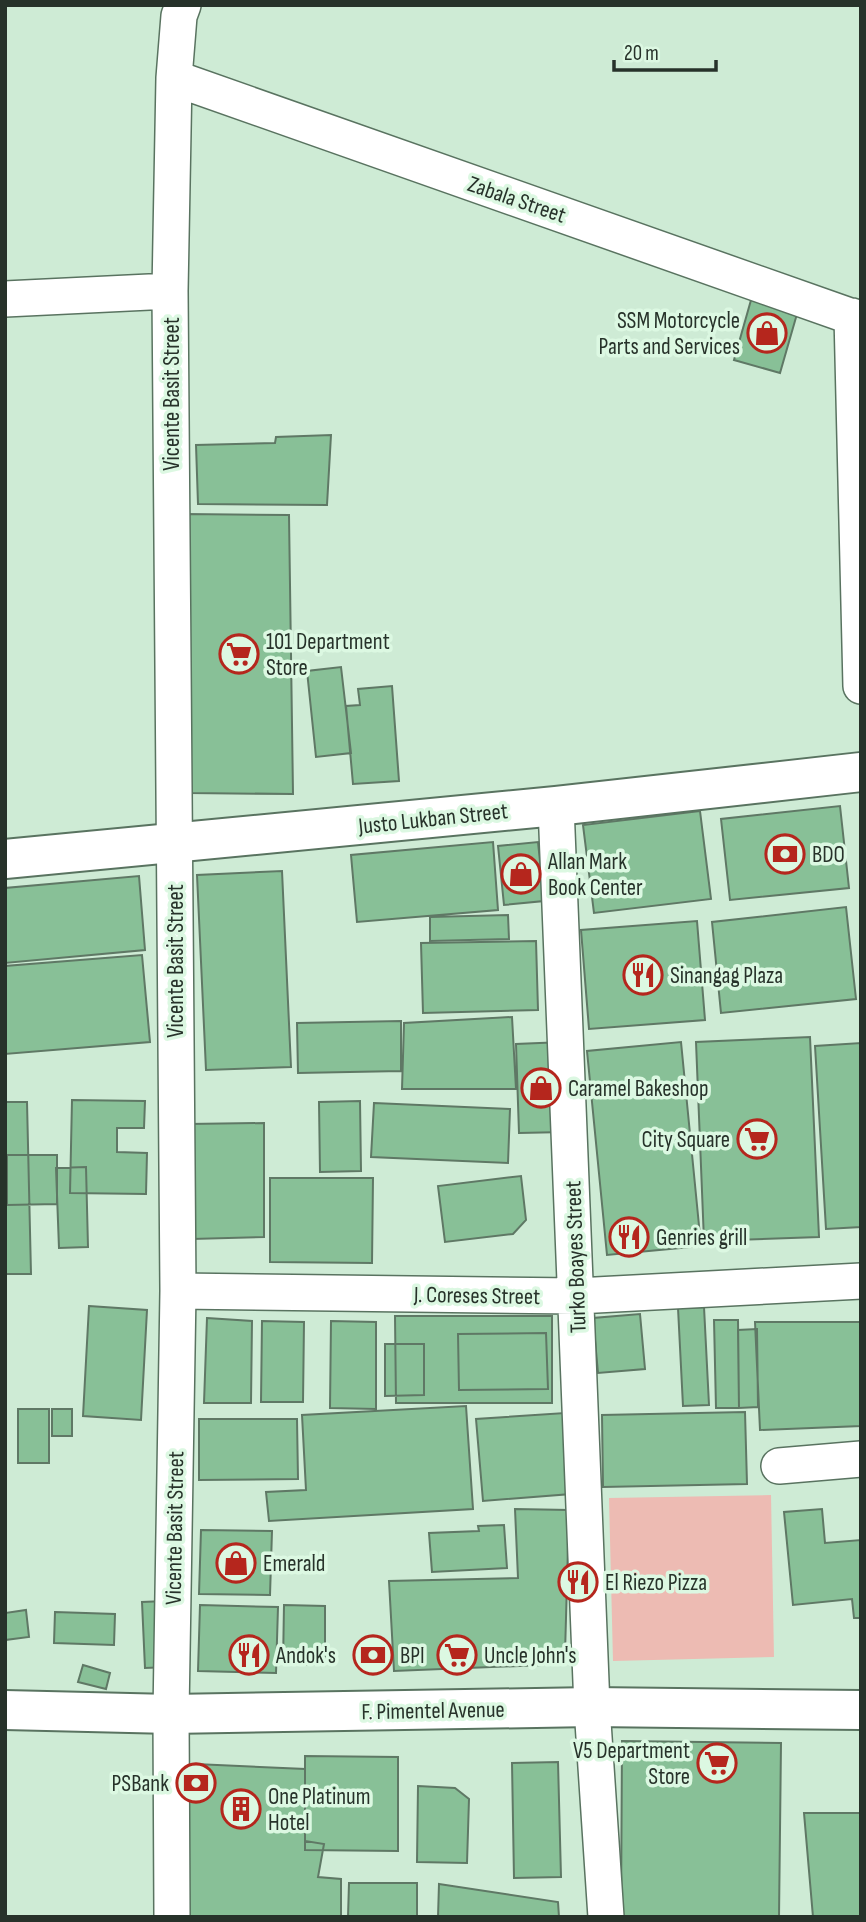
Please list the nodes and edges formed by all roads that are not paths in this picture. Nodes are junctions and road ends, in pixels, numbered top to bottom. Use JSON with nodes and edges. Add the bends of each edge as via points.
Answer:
{"nodes":[{"id":1,"x":183,"y":5,"type":"edge"},
{"id":2,"x":174,"y":78,"type":"junction"},
{"id":3,"x":170,"y":291,"type":"junction"},
{"id":4,"x":5,"y":299,"type":"edge"},
{"id":5,"x":856,"y":318,"type":"edge"},
{"id":6,"x":861,"y":686,"type":"edge"},
{"id":7,"x":861,"y":772,"type":"edge"},
{"id":8,"x":556,"y":806,"type":"junction"},
{"id":9,"x":174,"y":843,"type":"junction"},
{"id":10,"x":5,"y":859,"type":"edge"},
{"id":11,"x":861,"y":1280,"type":"edge"},
{"id":12,"x":178,"y":1291,"type":"junction"},
{"id":13,"x":577,"y":1296,"type":"junction"},
{"id":14,"x":861,"y":1460,"type":"edge"},
{"id":15,"x":779,"y":1466,"type":"dead end"},
{"id":16,"x":592,"y":1707,"type":"junction"},
{"id":17,"x":5,"y":1710,"type":"edge"},
{"id":18,"x":861,"y":1710,"type":"edge"},
{"id":19,"x":171,"y":1714,"type":"junction"},
{"id":20,"x":172,"y":1917,"type":"edge"},
{"id":21,"x":606,"y":1917,"type":"edge"}],
"edges":[{"from":1,"to":2,"type":"street","name":"Vicente Basit Street"},
{"from":2,"to":3,"type":"street","name":"Vicente Basit Street"},
{"from":2,"to":5,"type":"street","name":"Zabala Street"},
{"from":3,"to":4,"type":"street"},
{"from":3,"to":9,"type":"street","name":"Vicente Basit Street"},
{"from":5,"to":6,"type":"street"},
{"from":7,"to":8,"type":"main road","name":"Justo Lukban Street"},
{"from":8,"to":9,"type":"main road","name":"Justo Lukban Street"},
{"from":8,"to":13,"type":"street","name":"Turko Boayes Street"},
{"from":9,"to":10,"type":"main road","name":"Justo Lukban Street"},
{"from":9,"to":12,"type":"street","name":"Vicente Basit Street"},
{"from":11,"to":13,"type":"street","name":"J. Coreses Street"},
{"from":12,"to":13,"type":"street","name":"J. Coreses Street"},
{"from":12,"to":19,"type":"street","name":"Vicente Basit Street"},
{"from":13,"to":16,"type":"street","name":"Turko Boayes Street"},
{"from":14,"to":15,"type":"street"},
{"from":16,"to":18,"type":"main road","name":"F. Pimentel Avenue"},
{"from":16,"to":19,"type":"main road","name":"F. Pimentel Avenue"},
{"from":16,"to":21,"type":"street","name":"Turko Boayes Street"},
{"from":17,"to":19,"type":"main road","name":"F. Pimentel Avenue"},
{"from":19,"to":20,"type":"street","name":"Vicente Basit Street"}]}
